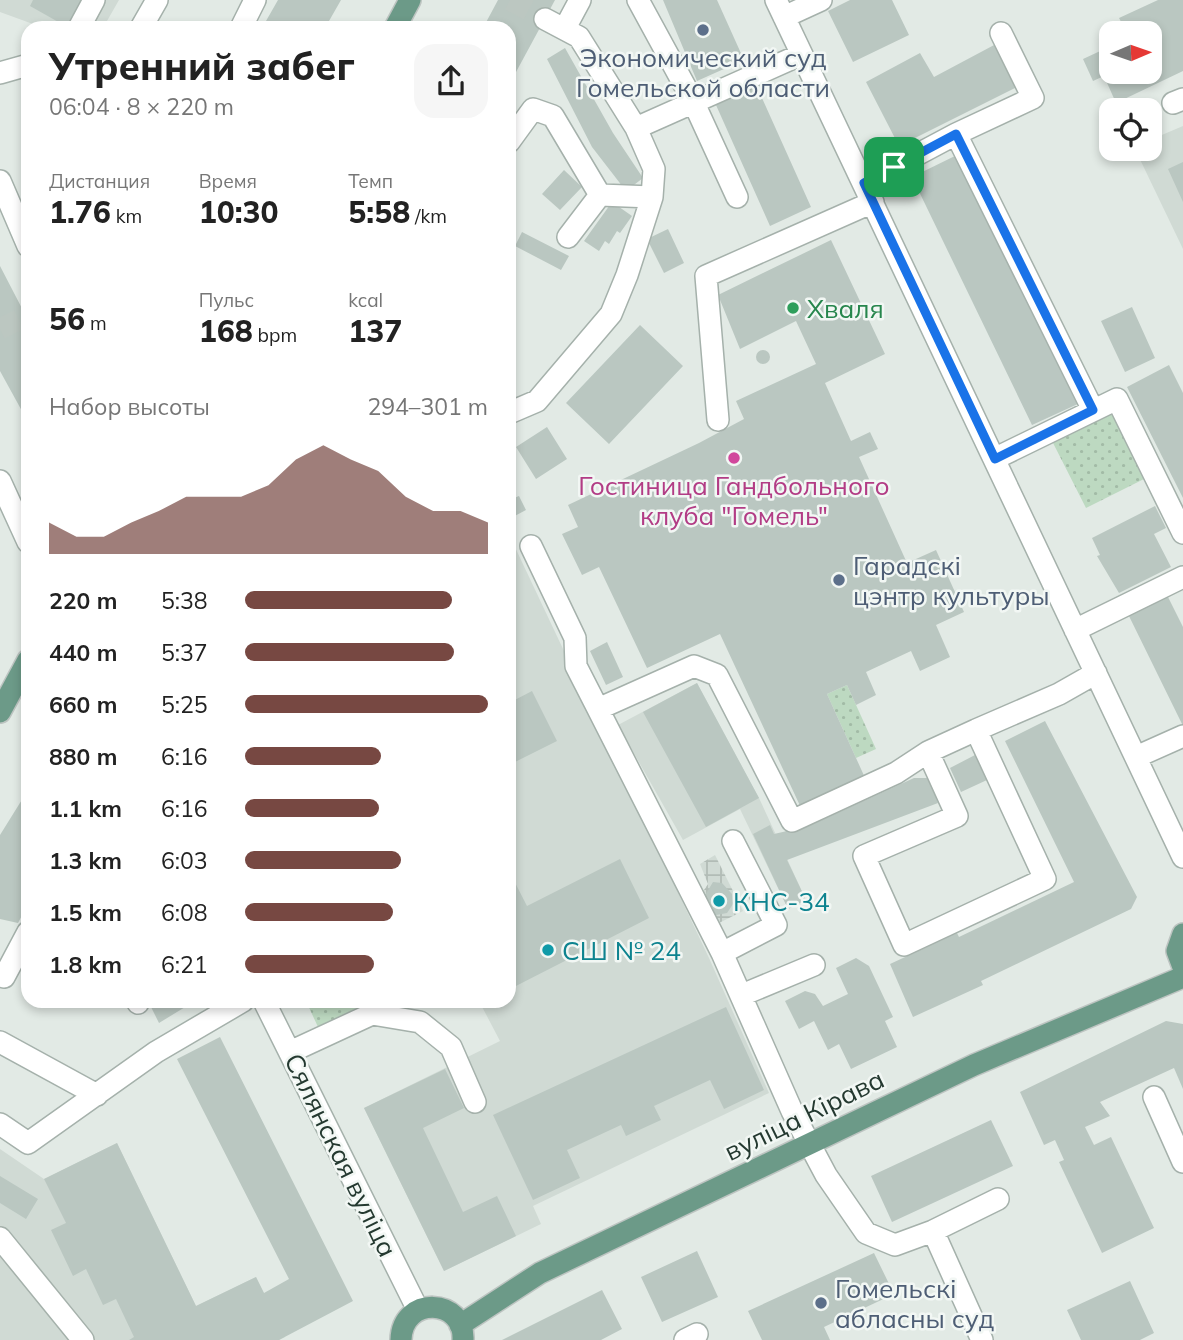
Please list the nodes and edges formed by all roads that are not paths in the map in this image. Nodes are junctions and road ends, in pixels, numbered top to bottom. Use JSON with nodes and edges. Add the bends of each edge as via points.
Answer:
{"nodes":[{"id":1,"x":94,"y":0,"type":"edge"},
{"id":2,"x":158,"y":0,"type":"edge"},
{"id":3,"x":255,"y":0,"type":"edge"},
{"id":4,"x":410,"y":0,"type":"edge"},
{"id":5,"x":580,"y":0,"type":"edge"},
{"id":6,"x":638,"y":0,"type":"edge"},
{"id":7,"x":821,"y":0,"type":"edge"},
{"id":8,"x":780,"y":9,"type":"edge"},
{"id":9,"x":83,"y":21,"type":"edge"},
{"id":10,"x":145,"y":21,"type":"edge"},
{"id":11,"x":244,"y":21,"type":"edge"},
{"id":12,"x":399,"y":21,"type":"edge"},
{"id":13,"x":1001,"y":33,"type":"dead end"},
{"id":14,"x":800,"y":55,"type":"junction"},
{"id":15,"x":21,"y":67,"type":"edge"},
{"id":16,"x":0,"y":73,"type":"edge"},
{"id":17,"x":693,"y":101,"type":"junction"},
{"id":18,"x":636,"y":128,"type":"junction"},
{"id":19,"x":516,"y":132,"type":"edge"},
{"id":20,"x":956,"y":134,"type":"junction"},
{"id":21,"x":0,"y":181,"type":"edge"},
{"id":22,"x":869,"y":193,"type":"junction"},
{"id":23,"x":600,"y":195,"type":"junction"},
{"id":24,"x":652,"y":197,"type":"junction"},
{"id":25,"x":737,"y":197,"type":"dead end"},
{"id":26,"x":21,"y":230,"type":"edge"},
{"id":27,"x":568,"y":237,"type":"dead end"},
{"id":28,"x":516,"y":410,"type":"edge"},
{"id":29,"x":1093,"y":410,"type":"junction"},
{"id":30,"x":718,"y":420,"type":"dead end"},
{"id":31,"x":995,"y":459,"type":"junction"},
{"id":32,"x":0,"y":481,"type":"edge"},
{"id":33,"x":21,"y":527,"type":"edge"},
{"id":34,"x":1183,"y":533,"type":"edge"},
{"id":35,"x":531,"y":546,"type":"dead end"},
{"id":36,"x":1183,"y":577,"type":"edge"},
{"id":37,"x":1076,"y":630,"type":"junction"},
{"id":38,"x":21,"y":673,"type":"edge"},
{"id":39,"x":1096,"y":673,"type":"junction"},
{"id":40,"x":598,"y":709,"type":"junction"},
{"id":41,"x":0,"y":712,"type":"edge"},
{"id":42,"x":976,"y":730,"type":"junction"},
{"id":43,"x":1183,"y":736,"type":"edge"},
{"id":44,"x":928,"y":752,"type":"junction"},
{"id":45,"x":1136,"y":757,"type":"junction"},
{"id":46,"x":1178,"y":831,"type":"edge"},
{"id":47,"x":733,"y":841,"type":"dead end"},
{"id":48,"x":1183,"y":857,"type":"edge"},
{"id":49,"x":1183,"y":934,"type":"edge"},
{"id":50,"x":21,"y":945,"type":"edge"},
{"id":51,"x":722,"y":953,"type":"junction"},
{"id":52,"x":814,"y":965,"type":"dead end"},
{"id":53,"x":1183,"y":967,"type":"edge"},
{"id":54,"x":4,"y":976,"type":"dead end"},
{"id":55,"x":1183,"y":977,"type":"edge"},
{"id":56,"x":742,"y":995,"type":"junction"},
{"id":57,"x":231,"y":1008,"type":"edge"},
{"id":58,"x":267,"y":1008,"type":"edge"},
{"id":59,"x":0,"y":1042,"type":"edge"},
{"id":60,"x":289,"y":1052,"type":"junction"},
{"id":61,"x":97,"y":1095,"type":"junction"},
{"id":62,"x":1154,"y":1097,"type":"dead end"},
{"id":63,"x":475,"y":1102,"type":"dead end"},
{"id":64,"x":0,"y":1124,"type":"edge"},
{"id":65,"x":811,"y":1144,"type":"junction"},
{"id":66,"x":1183,"y":1162,"type":"edge"},
{"id":67,"x":998,"y":1199,"type":"dead end"},
{"id":68,"x":933,"y":1231,"type":"junction"},
{"id":69,"x":0,"y":1238,"type":"edge"},
{"id":70,"x":418,"y":1310,"type":"junction"},
{"id":71,"x":462,"y":1332,"type":"edge"},
{"id":72,"x":83,"y":1340,"type":"edge"},
{"id":73,"x":401,"y":1340,"type":"edge"},
{"id":74,"x":982,"y":1340,"type":"edge"}],
"edges":[{"from":1,"to":9,"type":"street"},
{"from":2,"to":10,"type":"street"},
{"from":3,"to":11,"type":"street"},
{"from":4,"to":12,"type":"main road"},
{"from":5,"to":18,"type":"street","via":[[555,23],[579,37]]},
{"from":6,"to":17,"type":"street"},
{"from":7,"to":8,"type":"street"},
{"from":8,"to":14,"type":"street"},
{"from":13,"to":20,"type":"street","via":[[1032,98]]},
{"from":14,"to":17,"type":"street"},
{"from":14,"to":22,"type":"street"},
{"from":15,"to":16,"type":"street"},
{"from":17,"to":18,"type":"street"},
{"from":17,"to":25,"type":"street"},
{"from":18,"to":24,"type":"street","via":[[654,169]]},
{"from":19,"to":23,"type":"street","via":[[533,109],[553,116]]},
{"from":20,"to":22,"type":"street"},
{"from":20,"to":29,"type":"street"},
{"from":21,"to":26,"type":"street"},
{"from":22,"to":30,"type":"street","via":[[706,276]]},
{"from":22,"to":31,"type":"street"},
{"from":23,"to":24,"type":"street"},
{"from":23,"to":27,"type":"street"},
{"from":24,"to":28,"type":"street","via":[[611,314],[537,401]]},
{"from":29,"to":31,"type":"street"},
{"from":29,"to":34,"type":"street","via":[[1117,399]]},
{"from":31,"to":37,"type":"street"},
{"from":32,"to":33,"type":"street"},
{"from":35,"to":40,"type":"street","via":[[575,638],[576,666]]},
{"from":36,"to":37,"type":"street"},
{"from":37,"to":39,"type":"street"},
{"from":38,"to":41,"type":"main road"},
{"from":39,"to":42,"type":"street"},
{"from":39,"to":45,"type":"street"},
{"from":40,"to":44,"type":"street","via":[[694,667],[717,675],[792,821],[896,773]]},
{"from":40,"to":51,"type":"street"},
{"from":42,"to":44,"type":"street"},
{"from":42,"to":44,"type":"street","via":[[1045,879],[904,945],[864,856],[957,816]]},
{"from":43,"to":45,"type":"street"},
{"from":45,"to":46,"type":"street"},
{"from":46,"to":48,"type":"street"},
{"from":47,"to":51,"type":"street","via":[[776,925]]},
{"from":49,"to":53,"type":"main road","via":[[1177,951]]},
{"from":50,"to":54,"type":"street"},
{"from":51,"to":56,"type":"street"},
{"from":52,"to":56,"type":"street"},
{"from":55,"to":65,"type":"main road","name":"вуліца Кірава","via":[[974,1065]]},
{"from":56,"to":65,"type":"street"},
{"from":57,"to":61,"type":"street","via":[[156,1052]]},
{"from":58,"to":60,"type":"street","name":"Сялянская вуліца"},
{"from":59,"to":61,"type":"street"},
{"from":60,"to":63,"type":"street","via":[[372,1014],[420,1022],[451,1047]]},
{"from":60,"to":70,"type":"street","name":"Сялянская вуліца"},
{"from":61,"to":64,"type":"street","via":[[28,1143]]},
{"from":62,"to":66,"type":"street"},
{"from":65,"to":68,"type":"street","via":[[826,1175],[866,1233],[895,1245]]},
{"from":65,"to":71,"type":"main road","name":"вуліца Кірава","via":[[540,1273]]},
{"from":67,"to":68,"type":"street"},
{"from":68,"to":74,"type":"street"},
{"from":69,"to":72,"type":"street"},
{"from":70,"to":71,"type":"main road","via":[[447,1310]]},
{"from":70,"to":73,"type":"main road","via":[[405,1322]]}]}
